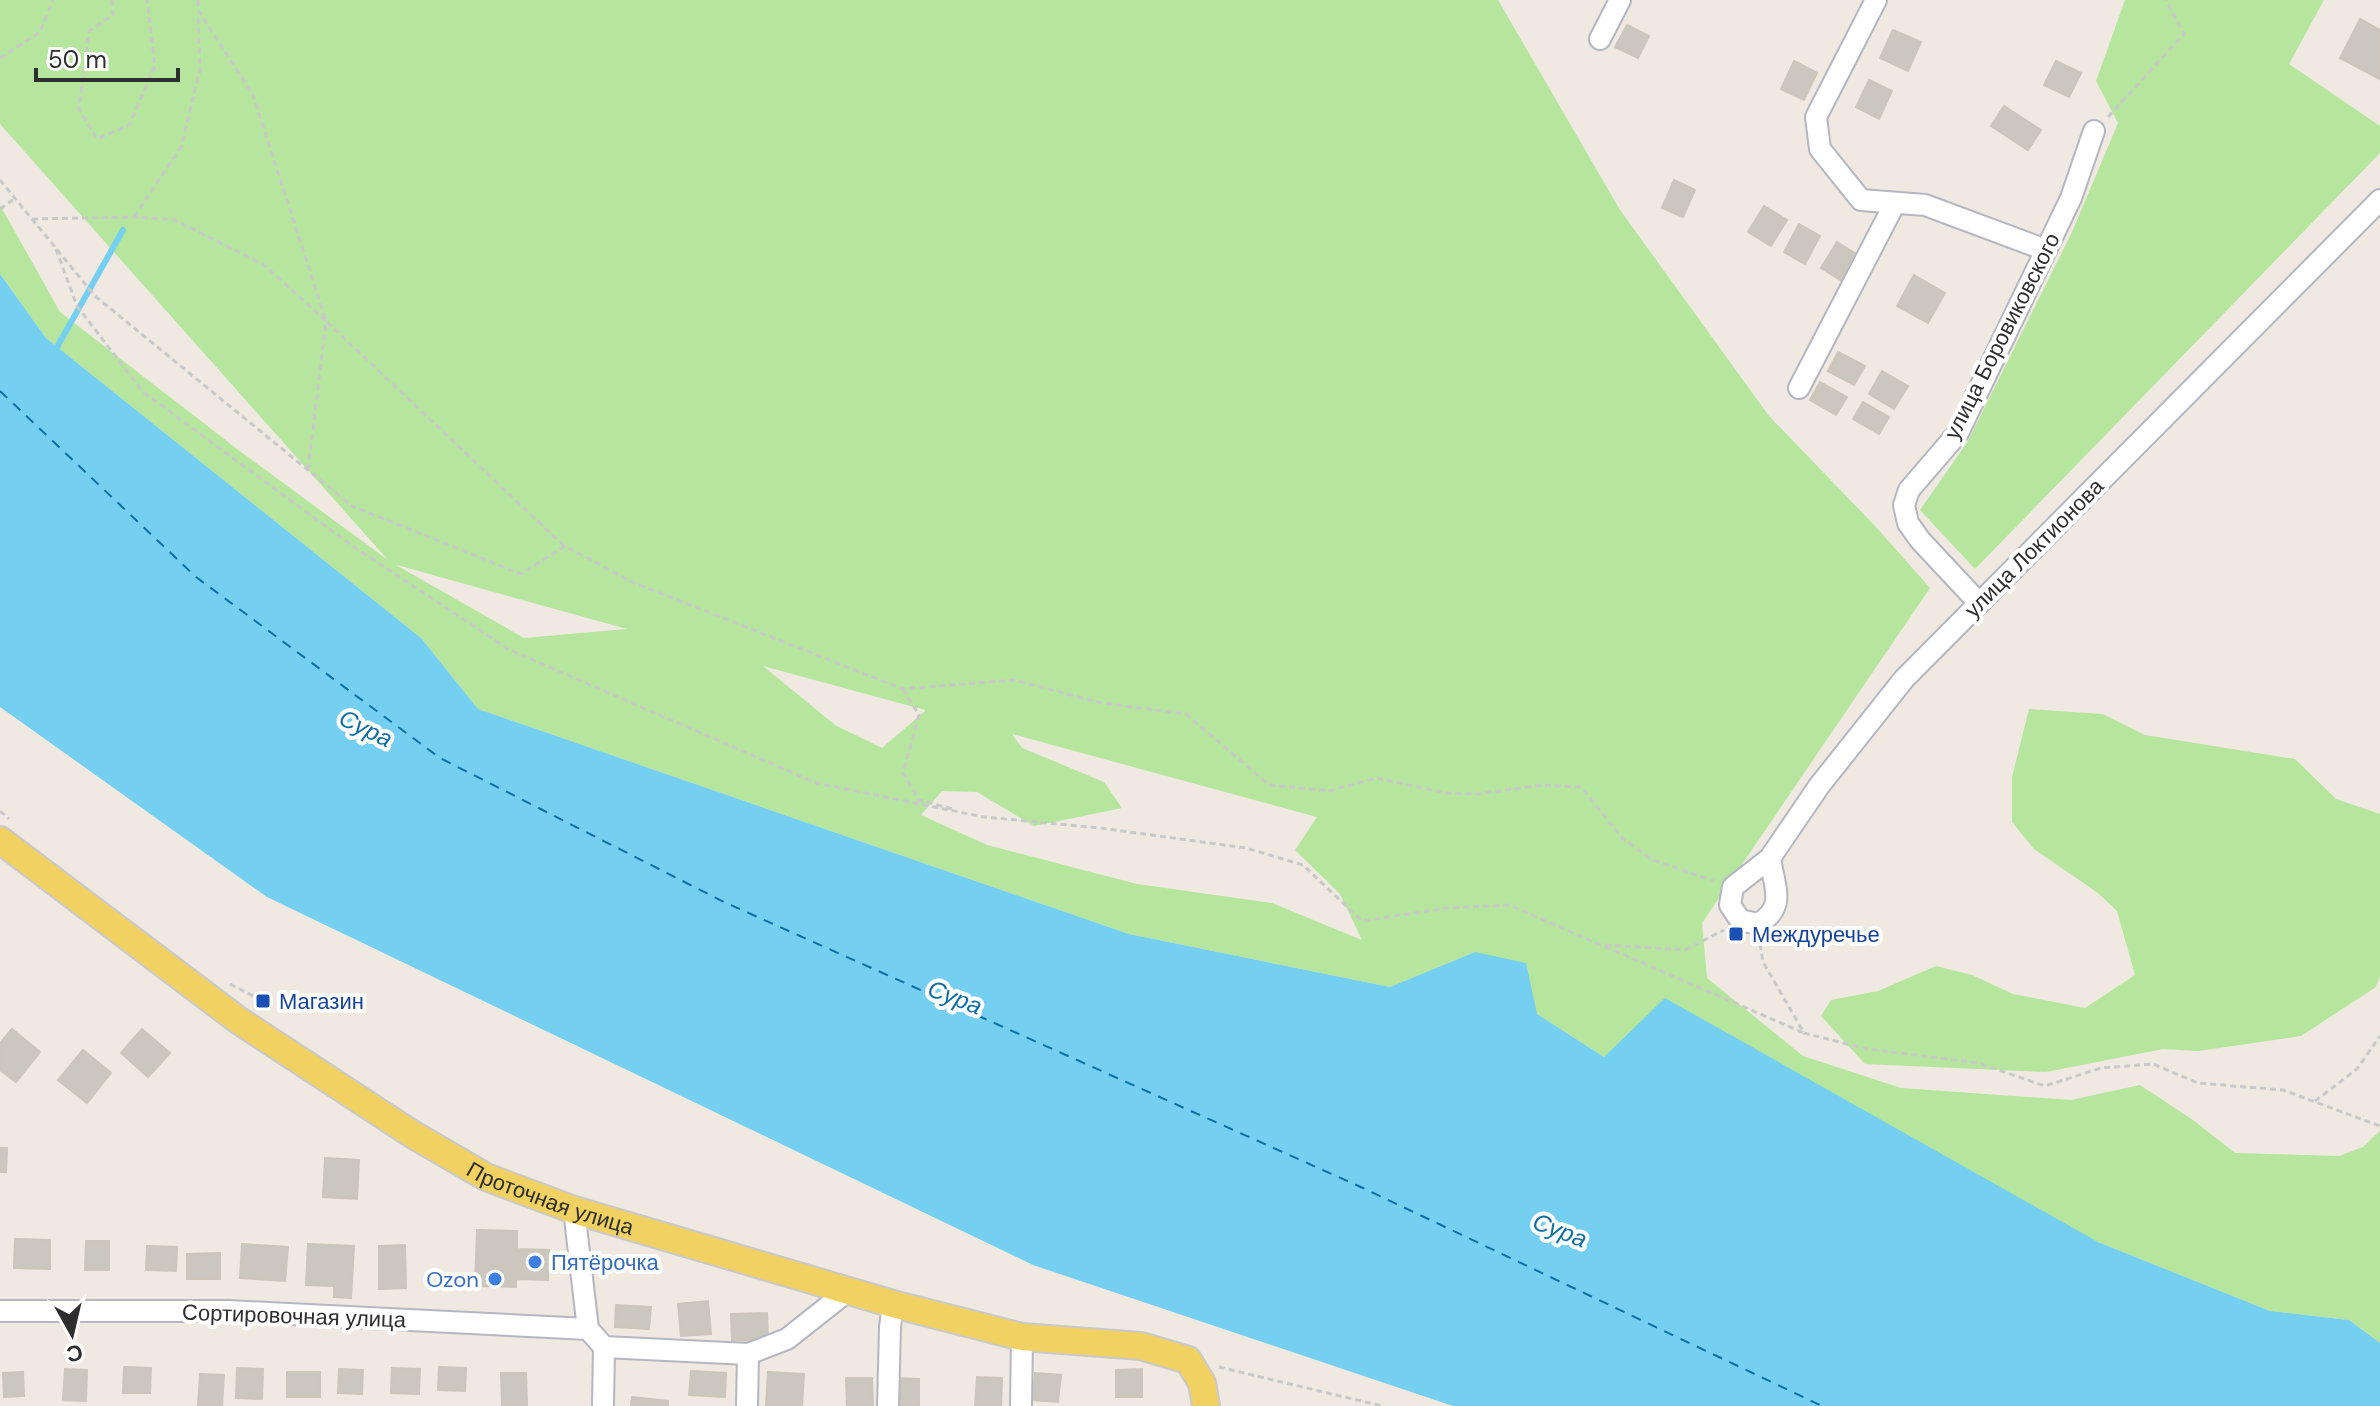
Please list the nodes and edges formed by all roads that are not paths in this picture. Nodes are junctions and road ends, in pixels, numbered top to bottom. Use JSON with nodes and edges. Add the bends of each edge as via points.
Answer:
{"nodes":[{"id":1,"x":1620,"y":0,"type":"edge"},
{"id":2,"x":1876,"y":0,"type":"edge"},
{"id":3,"x":1600,"y":39,"type":"dead end"},
{"id":4,"x":2094,"y":131,"type":"road end"},
{"id":5,"x":2380,"y":200,"type":"edge"},
{"id":6,"x":1895,"y":203,"type":"junction"},
{"id":7,"x":2046,"y":250,"type":"junction"},
{"id":8,"x":1799,"y":388,"type":"dead end"},
{"id":9,"x":1978,"y":602,"type":"junction"},
{"id":10,"x":0,"y":840,"type":"edge"},
{"id":11,"x":1770,"y":858,"type":"junction"},
{"id":12,"x":574,"y":1210,"type":"junction"},
{"id":13,"x":849,"y":1290,"type":"junction"},
{"id":14,"x":893,"y":1304,"type":"junction"},
{"id":15,"x":0,"y":1311,"type":"edge"},
{"id":16,"x":588,"y":1329,"type":"junction"},
{"id":17,"x":1022,"y":1337,"type":"junction"},
{"id":18,"x":604,"y":1347,"type":"junction"},
{"id":19,"x":748,"y":1354,"type":"junction"},
{"id":20,"x":603,"y":1406,"type":"edge"},
{"id":21,"x":747,"y":1406,"type":"edge"},
{"id":22,"x":888,"y":1406,"type":"edge"},
{"id":23,"x":1021,"y":1406,"type":"edge"},
{"id":24,"x":1206,"y":1406,"type":"edge"}],
"edges":[{"from":1,"to":3,"type":"street"},
{"from":2,"to":6,"type":"street","via":[[1816,117],[1820,149],[1861,200]]},
{"from":4,"to":7,"type":"street","name":"улица Боровиковского"},
{"from":5,"to":9,"type":"street","name":"улица Локтионова"},
{"from":6,"to":7,"type":"street","via":[[1925,205]]},
{"from":6,"to":8,"type":"street"},
{"from":7,"to":9,"type":"street","name":"улица Боровиковского","via":[[1958,433],[1909,490],[1904,505],[1920,540]]},
{"from":9,"to":11,"type":"street","name":"улица Локтионова","via":[[1904,679]]},
{"from":10,"to":12,"type":"main road","name":"Проточная улица","via":[[213,1002],[387,1118],[486,1177]]},
{"from":11,"to":11,"type":"street","name":"улица Локтионова","via":[[1778,904],[1771,916],[1745,920],[1730,905],[1733,887]]},
{"from":12,"to":13,"type":"main road","name":"Проточная улица"},
{"from":12,"to":16,"type":"street"},
{"from":13,"to":14,"type":"main road","name":"Проточная улица"},
{"from":13,"to":19,"type":"street","via":[[787,1339]]},
{"from":14,"to":17,"type":"main road","name":"Проточная улица"},
{"from":14,"to":22,"type":"street"},
{"from":15,"to":16,"type":"street","name":"Сортировочная улица","via":[[228,1311]]},
{"from":16,"to":18,"type":"street"},
{"from":17,"to":23,"type":"street"},
{"from":17,"to":24,"type":"main road","name":"Проточная улица","via":[[1141,1346],[1188,1360],[1202,1383]]},
{"from":18,"to":19,"type":"street"},
{"from":18,"to":20,"type":"street"},
{"from":19,"to":21,"type":"street"}]}
